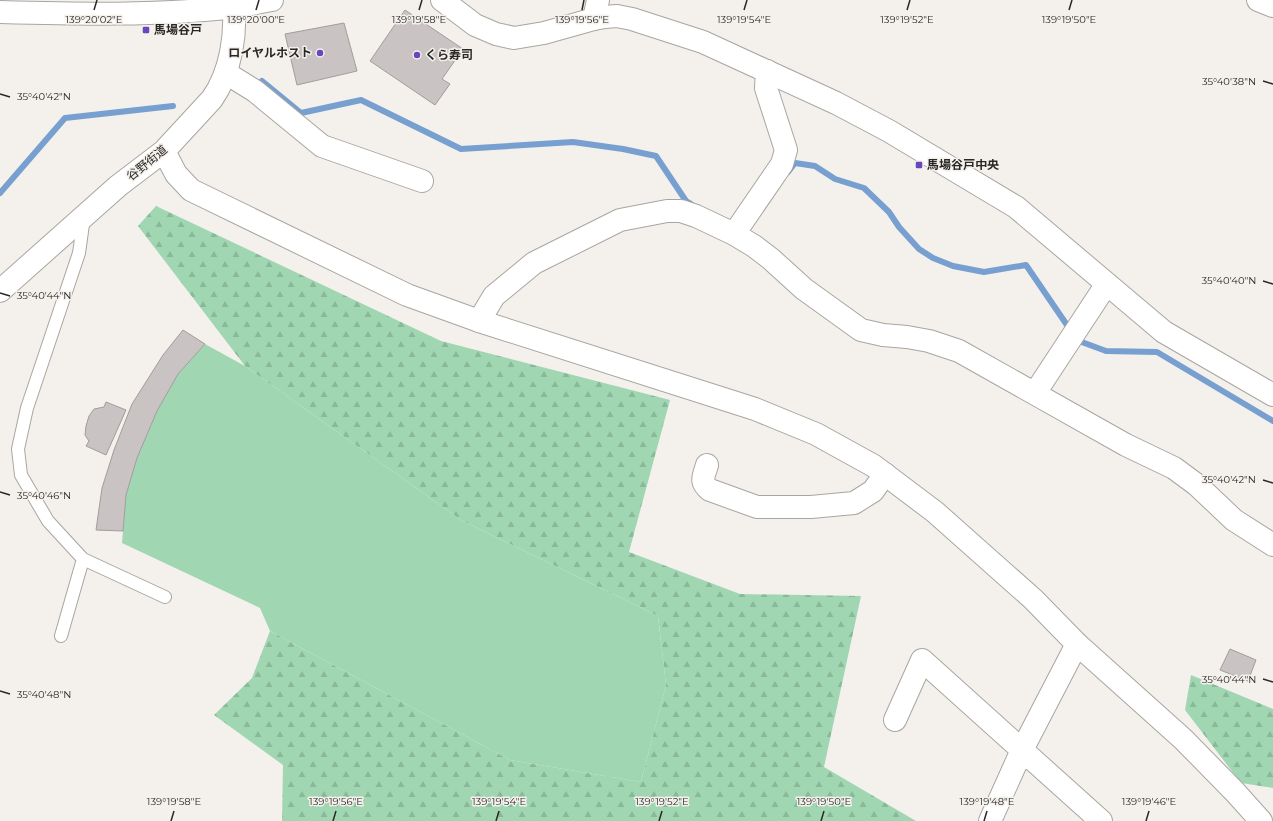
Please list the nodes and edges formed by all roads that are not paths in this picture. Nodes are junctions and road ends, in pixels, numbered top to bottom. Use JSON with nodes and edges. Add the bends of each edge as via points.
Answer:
{"nodes":[{"id":1,"x":272,"y":0,"type":"edge"},
{"id":2,"x":442,"y":0,"type":"edge"},
{"id":3,"x":1258,"y":0,"type":"edge"},
{"id":4,"x":233,"y":3,"type":"edge"},
{"id":5,"x":1273,"y":6,"type":"edge"},
{"id":6,"x":596,"y":9,"type":"edge"},
{"id":7,"x":0,"y":12,"type":"edge"},
{"id":8,"x":767,"y":71,"type":"junction"},
{"id":9,"x":226,"y":73,"type":"junction"},
{"id":10,"x":164,"y":151,"type":"junction"},
{"id":11,"x":422,"y":181,"type":"dead end"},
{"id":12,"x":84,"y":216,"type":"junction"},
{"id":13,"x":734,"y":234,"type":"junction"},
{"id":14,"x":1106,"y":285,"type":"junction"},
{"id":15,"x":0,"y":291,"type":"edge"},
{"id":16,"x":479,"y":322,"type":"junction"},
{"id":17,"x":1035,"y":394,"type":"junction"},
{"id":18,"x":1273,"y":395,"type":"edge"},
{"id":19,"x":707,"y":465,"type":"dead end"},
{"id":20,"x":885,"y":474,"type":"junction"},
{"id":21,"x":1273,"y":545,"type":"edge"},
{"id":22,"x":83,"y":559,"type":"junction"},
{"id":23,"x":165,"y":597,"type":"dead end"},
{"id":24,"x":61,"y":636,"type":"dead end"},
{"id":25,"x":1077,"y":644,"type":"junction"},
{"id":26,"x":895,"y":720,"type":"dead end"},
{"id":27,"x":1022,"y":750,"type":"junction"},
{"id":28,"x":990,"y":821,"type":"edge"},
{"id":29,"x":1101,"y":821,"type":"edge"},
{"id":30,"x":1261,"y":821,"type":"edge"}],
"edges":[{"from":1,"to":4,"type":"main road"},
{"from":2,"to":6,"type":"main road","via":[[475,25],[514,38],[549,32]]},
{"from":3,"to":5,"type":"main road"},
{"from":4,"to":7,"type":"main road","via":[[110,14]]},
{"from":4,"to":9,"type":"main road","name":"谷野街道","via":[[233,44]]},
{"from":6,"to":8,"type":"main road","via":[[703,42]]},
{"from":8,"to":13,"type":"main road","via":[[766,88],[786,150],[782,164]]},
{"from":8,"to":14,"type":"main road","via":[[863,116],[1016,207]]},
{"from":9,"to":10,"type":"main road","name":"谷野街道","via":[[212,99]]},
{"from":9,"to":11,"type":"main road","via":[[255,91],[322,146]]},
{"from":10,"to":12,"type":"main road","name":"谷野街道"},
{"from":10,"to":16,"type":"main road","via":[[176,174],[191,190],[407,295]]},
{"from":12,"to":15,"type":"main road","name":"谷野街道"},
{"from":12,"to":22,"type":"lane","via":[[79,253],[27,408],[18,449],[21,475],[44,515]]},
{"from":13,"to":16,"type":"main road","via":[[682,211],[667,211],[620,220],[534,263],[494,296]]},
{"from":13,"to":17,"type":"main road","via":[[754,246],[804,289],[861,330],[929,341],[959,351]]},
{"from":14,"to":17,"type":"main road"},
{"from":14,"to":18,"type":"main road","via":[[1164,332]]},
{"from":16,"to":20,"type":"main road","via":[[755,409],[816,434]]},
{"from":17,"to":21,"type":"main road","via":[[1126,445],[1174,468],[1197,485],[1234,520]]},
{"from":19,"to":20,"type":"main road","via":[[703,478],[705,487],[757,507],[811,507],[854,503],[873,491]]},
{"from":20,"to":25,"type":"main road","via":[[935,512],[1033,599]]},
{"from":22,"to":23,"type":"lane"},
{"from":22,"to":24,"type":"lane"},
{"from":25,"to":27,"type":"main road"},
{"from":25,"to":30,"type":"main road","via":[[1183,739]]},
{"from":26,"to":27,"type":"main road","via":[[922,660]]},
{"from":27,"to":28,"type":"main road"},
{"from":27,"to":29,"type":"main road"}]}
